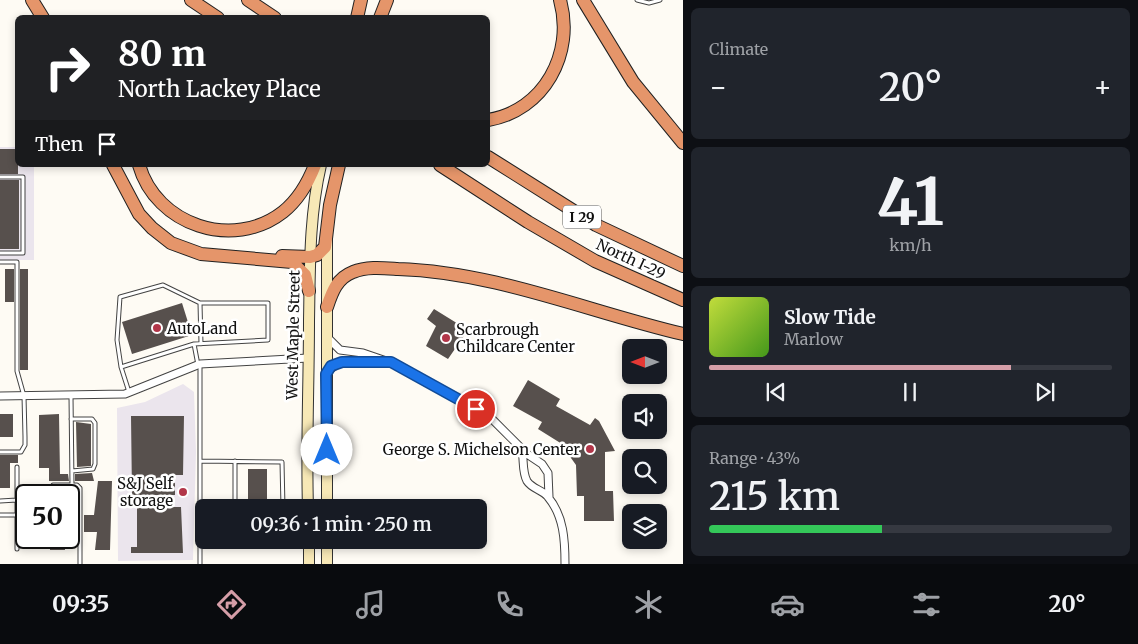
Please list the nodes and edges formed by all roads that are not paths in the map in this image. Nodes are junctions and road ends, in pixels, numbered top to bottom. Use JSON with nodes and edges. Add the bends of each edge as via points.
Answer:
{"nodes":[{"id":1,"x":32,"y":0,"type":"edge"},
{"id":2,"x":192,"y":0,"type":"edge"},
{"id":3,"x":248,"y":0,"type":"edge"},
{"id":4,"x":361,"y":0,"type":"edge"},
{"id":5,"x":379,"y":0,"type":"edge"},
{"id":6,"x":387,"y":0,"type":"edge"},
{"id":7,"x":560,"y":0,"type":"edge"},
{"id":8,"x":583,"y":0,"type":"edge"},
{"id":9,"x":637,"y":0,"type":"edge"},
{"id":10,"x":660,"y":0,"type":"edge"},
{"id":11,"x":41,"y":15,"type":"edge"},
{"id":12,"x":214,"y":15,"type":"edge"},
{"id":13,"x":270,"y":15,"type":"edge"},
{"id":14,"x":358,"y":15,"type":"edge"},
{"id":15,"x":375,"y":15,"type":"edge"},
{"id":16,"x":381,"y":15,"type":"edge"},
{"id":17,"x":490,"y":120,"type":"edge"},
{"id":18,"x":683,"y":143,"type":"edge"},
{"id":19,"x":490,"y":158,"type":"edge"},
{"id":20,"x":114,"y":167,"type":"edge"},
{"id":21,"x":140,"y":167,"type":"edge"},
{"id":22,"x":314,"y":167,"type":"edge"},
{"id":23,"x":321,"y":167,"type":"edge"},
{"id":24,"x":338,"y":167,"type":"edge"},
{"id":25,"x":443,"y":167,"type":"edge"},
{"id":26,"x":0,"y":177,"type":"edge"},
{"id":27,"x":327,"y":233,"type":"junction"},
{"id":28,"x":0,"y":253,"type":"edge"},
{"id":29,"x":225,"y":256,"type":"junction"},
{"id":30,"x":310,"y":256,"type":"junction"},
{"id":31,"x":0,"y":262,"type":"edge"},
{"id":32,"x":683,"y":266,"type":"edge"},
{"id":33,"x":309,"y":291,"type":"junction"},
{"id":34,"x":683,"y":300,"type":"edge"},
{"id":35,"x":200,"y":303,"type":"junction"},
{"id":36,"x":327,"y":307,"type":"junction"},
{"id":37,"x":683,"y":334,"type":"edge"},
{"id":38,"x":326,"y":336,"type":"junction"},
{"id":39,"x":194,"y":344,"type":"junction"},
{"id":40,"x":201,"y":344,"type":"junction"},
{"id":41,"x":308,"y":358,"type":"junction"},
{"id":42,"x":391,"y":362,"type":"junction"},
{"id":43,"x":199,"y":364,"type":"junction"},
{"id":44,"x":121,"y":367,"type":"junction"},
{"id":45,"x":326,"y":374,"type":"junction"},
{"id":46,"x":129,"y":392,"type":"junction"},
{"id":47,"x":0,"y":396,"type":"edge"},
{"id":48,"x":24,"y":396,"type":"junction"},
{"id":49,"x":71,"y":396,"type":"junction"},
{"id":50,"x":71,"y":419,"type":"junction"},
{"id":51,"x":522,"y":450,"type":"junction"},
{"id":52,"x":0,"y":452,"type":"edge"},
{"id":53,"x":200,"y":461,"type":"junction"},
{"id":54,"x":236,"y":461,"type":"junction"},
{"id":55,"x":18,"y":468,"type":"dead end"},
{"id":56,"x":72,"y":470,"type":"junction"},
{"id":57,"x":18,"y":484,"type":"edge"},
{"id":58,"x":72,"y":484,"type":"edge"},
{"id":59,"x":549,"y":497,"type":"junction"},
{"id":60,"x":201,"y":499,"type":"edge"},
{"id":61,"x":235,"y":499,"type":"edge"},
{"id":62,"x":283,"y":499,"type":"edge"},
{"id":63,"x":308,"y":499,"type":"edge"},
{"id":64,"x":327,"y":499,"type":"edge"},
{"id":65,"x":15,"y":500,"type":"edge"},
{"id":66,"x":0,"y":501,"type":"edge"},
{"id":67,"x":0,"y":515,"type":"edge"},
{"id":68,"x":15,"y":515,"type":"edge"},
{"id":69,"x":80,"y":549,"type":"edge"},
{"id":70,"x":201,"y":549,"type":"edge"},
{"id":71,"x":309,"y":549,"type":"edge"},
{"id":72,"x":327,"y":549,"type":"edge"},
{"id":73,"x":80,"y":564,"type":"edge"},
{"id":74,"x":200,"y":564,"type":"edge"},
{"id":75,"x":309,"y":564,"type":"edge"},
{"id":76,"x":327,"y":564,"type":"edge"},
{"id":77,"x":566,"y":564,"type":"edge"}],
"edges":[{"from":1,"to":11,"type":"highway"},
{"from":2,"to":12,"type":"highway"},
{"from":3,"to":13,"type":"highway"},
{"from":4,"to":14,"type":"highway"},
{"from":5,"to":15,"type":"highway"},
{"from":6,"to":16,"type":"highway"},
{"from":7,"to":17,"type":"highway","via":[[564,42],[550,78],[523,107]]},
{"from":8,"to":18,"type":"highway","via":[[633,82]]},
{"from":9,"to":10,"type":"lane","via":[[649,3]]},
{"from":19,"to":32,"type":"highway","name":"North I-29","number":"I 29","via":[[589,220]]},
{"from":20,"to":29,"type":"highway","via":[[130,201],[156,232],[191,251]]},
{"from":21,"to":22,"type":"highway","via":[[152,192],[169,210],[190,223],[226,231],[250,228],[282,213],[299,196]]},
{"from":23,"to":30,"type":"main road","name":"West Maple Street","via":[[313,207]]},
{"from":24,"to":27,"type":"highway"},
{"from":25,"to":34,"type":"highway","name":"North I-29","number":"I 29","via":[[595,261]]},
{"from":26,"to":28,"type":"lane","via":[[23,177],[23,253]]},
{"from":27,"to":30,"type":"highway","via":[[325,247],[317,255]]},
{"from":27,"to":36,"type":"main road"},
{"from":29,"to":30,"type":"highway"},
{"from":29,"to":33,"type":"highway","via":[[292,262],[305,275]]},
{"from":30,"to":33,"type":"main road","name":"West Maple Street"},
{"from":31,"to":48,"type":"lane","via":[[17,262],[17,371]]},
{"from":33,"to":41,"type":"main road","name":"West Maple Street"},
{"from":35,"to":40,"type":"lane"},
{"from":35,"to":40,"type":"lane","via":[[268,303],[268,340]]},
{"from":35,"to":44,"type":"lane","via":[[163,285],[120,297],[117,340]]},
{"from":36,"to":37,"type":"highway","via":[[335,286],[354,271],[377,268],[427,270],[474,278]]},
{"from":36,"to":38,"type":"main road"},
{"from":38,"to":42,"type":"street","via":[[340,350]]},
{"from":38,"to":45,"type":"main road"},
{"from":39,"to":40,"type":"lane"},
{"from":39,"to":43,"type":"lane"},
{"from":39,"to":44,"type":"lane"},
{"from":41,"to":43,"type":"street"},
{"from":41,"to":63,"type":"main road","name":"West Maple Street"},
{"from":42,"to":45,"type":"street","via":[[342,362],[331,366]]},
{"from":42,"to":51,"type":"street","via":[[491,418]]},
{"from":43,"to":46,"type":"street"},
{"from":43,"to":53,"type":"lane"},
{"from":44,"to":46,"type":"lane"},
{"from":45,"to":64,"type":"main road"},
{"from":46,"to":49,"type":"street"},
{"from":47,"to":48,"type":"street"},
{"from":48,"to":49,"type":"street"},
{"from":48,"to":52,"type":"lane","via":[[24,450]]},
{"from":49,"to":50,"type":"lane"},
{"from":50,"to":56,"type":"lane"},
{"from":50,"to":56,"type":"lane","via":[[92,419],[95,423],[93,469]]},
{"from":51,"to":59,"type":"street","via":[[526,480]]},
{"from":51,"to":59,"type":"street","via":[[546,469]]},
{"from":53,"to":54,"type":"lane"},
{"from":53,"to":60,"type":"lane"},
{"from":54,"to":61,"type":"lane"},
{"from":54,"to":62,"type":"lane","via":[[282,462]]},
{"from":55,"to":57,"type":"lane"},
{"from":56,"to":58,"type":"lane"},
{"from":59,"to":77,"type":"street","via":[[564,529]]},
{"from":65,"to":66,"type":"lane"},
{"from":67,"to":68,"type":"lane"},
{"from":69,"to":73,"type":"lane"},
{"from":70,"to":74,"type":"lane"},
{"from":71,"to":75,"type":"main road"},
{"from":72,"to":76,"type":"main road"}]}
